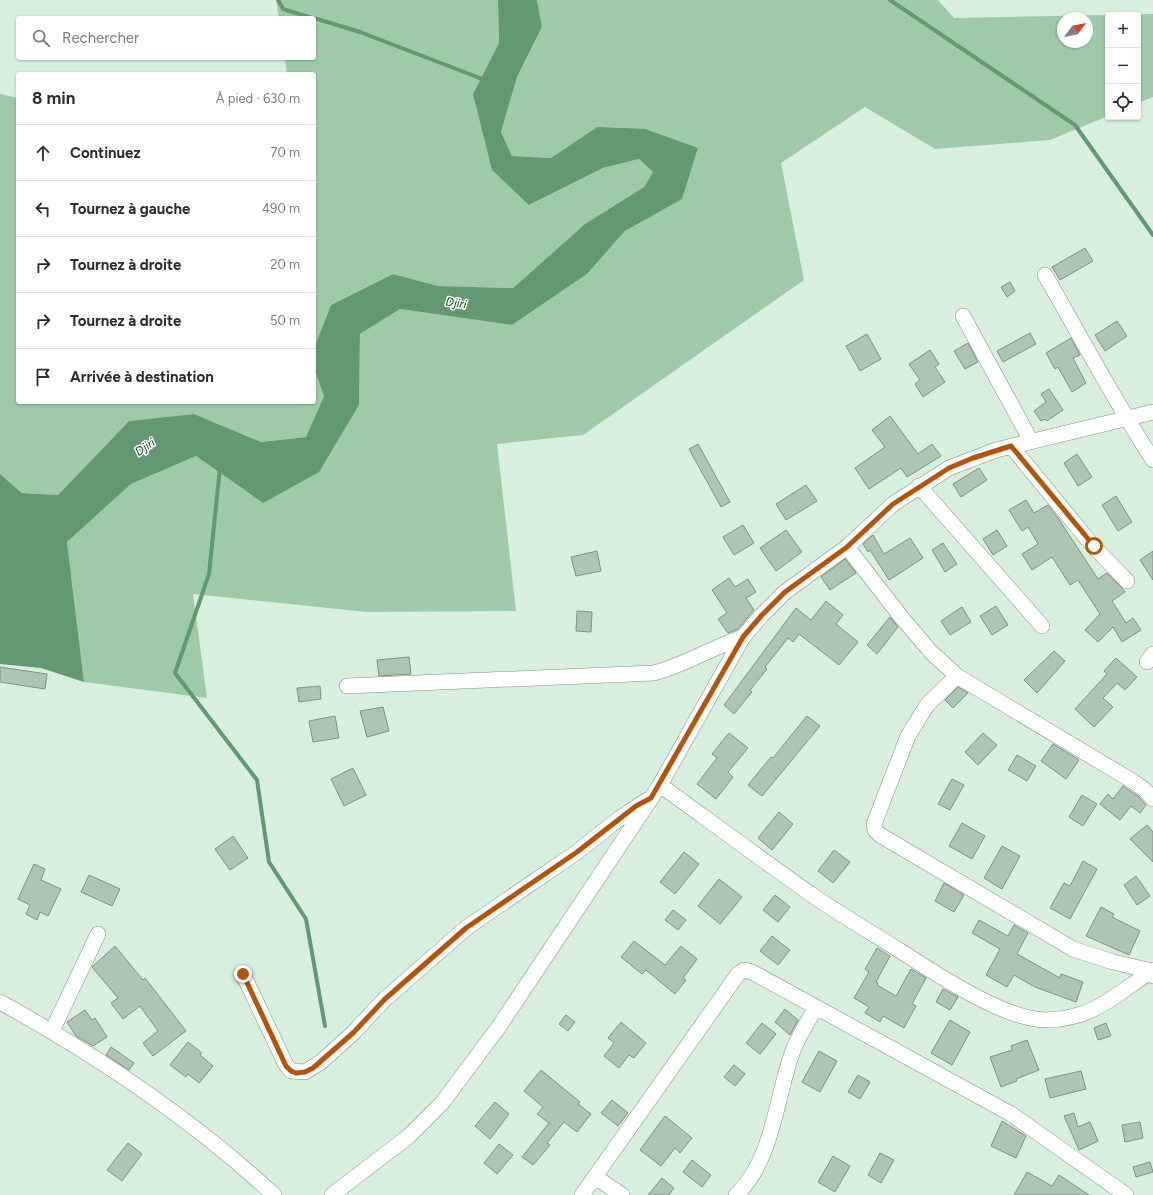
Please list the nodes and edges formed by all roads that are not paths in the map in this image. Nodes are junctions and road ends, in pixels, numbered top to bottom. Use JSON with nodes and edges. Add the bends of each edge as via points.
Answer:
{"nodes":[{"id":1,"x":1044,"y":275,"type":"dead end"},
{"id":2,"x":963,"y":316,"type":"dead end"},
{"id":3,"x":1153,"y":412,"type":"edge"},
{"id":4,"x":1126,"y":418,"type":"junction"},
{"id":5,"x":1030,"y":441,"type":"junction"},
{"id":6,"x":1011,"y":446,"type":"junction"},
{"id":7,"x":1153,"y":460,"type":"edge"},
{"id":8,"x":919,"y":486,"type":"junction"},
{"id":9,"x":847,"y":547,"type":"junction"},
{"id":10,"x":1127,"y":581,"type":"dead end"},
{"id":11,"x":1042,"y":626,"type":"dead end"},
{"id":12,"x":743,"y":637,"type":"junction"},
{"id":13,"x":957,"y":676,"type":"junction"},
{"id":14,"x":347,"y":686,"type":"dead end"},
{"id":15,"x":660,"y":785,"type":"junction"},
{"id":16,"x":651,"y":798,"type":"junction"},
{"id":17,"x":1153,"y":800,"type":"edge"},
{"id":18,"x":98,"y":934,"type":"dead end"},
{"id":19,"x":1152,"y":973,"type":"edge"},
{"id":20,"x":243,"y":974,"type":"dead end"},
{"id":21,"x":0,"y":1002,"type":"edge"},
{"id":22,"x":816,"y":1007,"type":"junction"},
{"id":23,"x":52,"y":1031,"type":"junction"},
{"id":24,"x":594,"y":1177,"type":"junction"},
{"id":25,"x":349,"y":1190,"type":"edge"},
{"id":26,"x":274,"y":1195,"type":"edge"},
{"id":27,"x":332,"y":1195,"type":"edge"},
{"id":28,"x":582,"y":1195,"type":"edge"},
{"id":29,"x":622,"y":1195,"type":"edge"},
{"id":30,"x":736,"y":1195,"type":"edge"},
{"id":31,"x":1126,"y":1195,"type":"edge"}],
"edges":[{"from":1,"to":4,"type":"street"},
{"from":2,"to":5,"type":"street"},
{"from":3,"to":4,"type":"street"},
{"from":4,"to":5,"type":"street"},
{"from":4,"to":7,"type":"street"},
{"from":5,"to":6,"type":"street"},
{"from":6,"to":8,"type":"street","via":[[949,468]]},
{"from":6,"to":10,"type":"street","via":[[1094,546]]},
{"from":8,"to":9,"type":"street","via":[[893,504]]},
{"from":8,"to":11,"type":"street"},
{"from":9,"to":12,"type":"street","via":[[785,592]]},
{"from":9,"to":13,"type":"street","via":[[912,630]]},
{"from":12,"to":14,"type":"street","via":[[722,644],[670,669],[654,673]]},
{"from":12,"to":15,"type":"street"},
{"from":13,"to":17,"type":"street","via":[[1134,782]]},
{"from":13,"to":19,"type":"street","via":[[927,705],[908,736],[874,824],[875,830],[1073,949]]},
{"from":15,"to":16,"type":"street"},
{"from":15,"to":19,"type":"street","via":[[814,896],[950,982],[1019,1015],[1043,1020],[1081,1016]]},
{"from":16,"to":20,"type":"street","via":[[636,806],[577,852],[466,928],[385,999],[321,1062],[305,1072],[291,1071],[286,1066]]},
{"from":16,"to":25,"type":"street","via":[[498,1028],[442,1103]]},
{"from":18,"to":23,"type":"street"},
{"from":21,"to":23,"type":"street"},
{"from":22,"to":24,"type":"street","via":[[752,972],[744,970],[738,974]]},
{"from":22,"to":30,"type":"street","via":[[794,1047],[774,1117],[754,1172],[745,1187]]},
{"from":22,"to":31,"type":"street","via":[[1011,1114]]},
{"from":23,"to":26,"type":"street","via":[[160,1103],[242,1166]]},
{"from":24,"to":28,"type":"street"},
{"from":24,"to":29,"type":"street"},
{"from":25,"to":27,"type":"street"}]}
